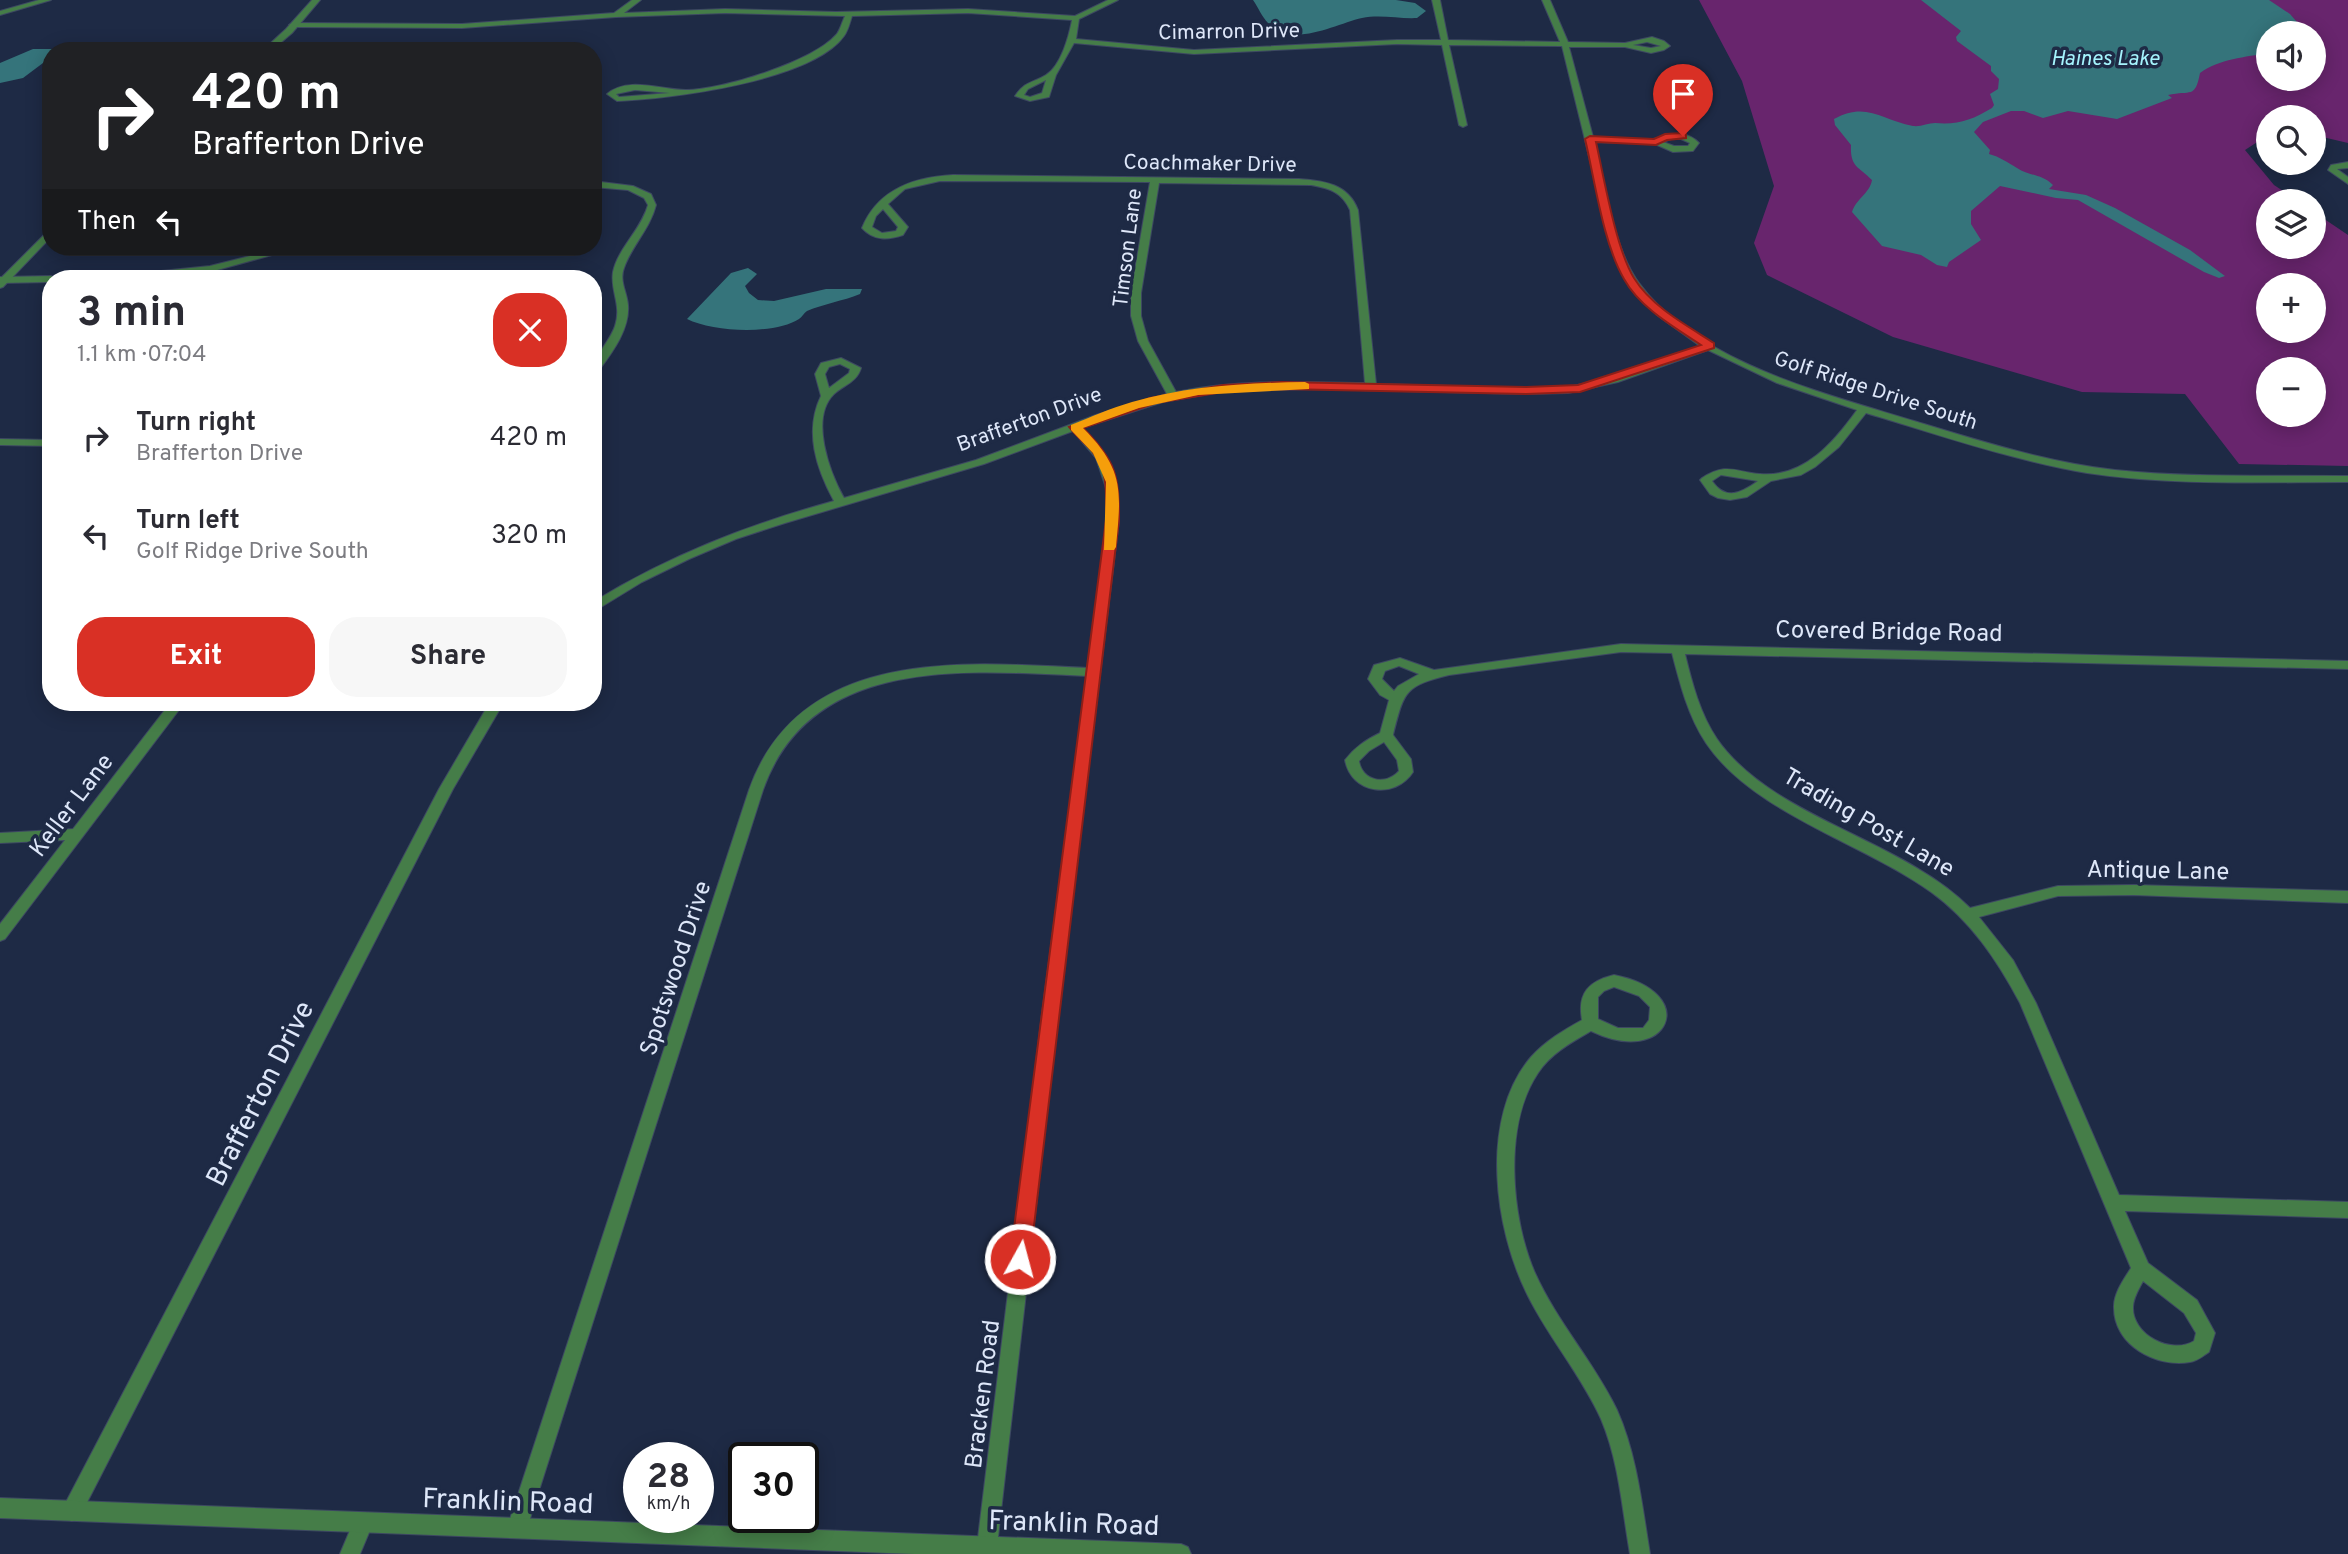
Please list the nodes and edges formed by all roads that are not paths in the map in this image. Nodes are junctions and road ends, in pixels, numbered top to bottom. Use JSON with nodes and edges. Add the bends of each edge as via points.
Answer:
{"nodes":[{"id":1,"x":47,"y":0,"type":"edge"},
{"id":2,"x":316,"y":0,"type":"edge"},
{"id":3,"x":637,"y":0,"type":"edge"},
{"id":4,"x":1114,"y":0,"type":"edge"},
{"id":5,"x":1436,"y":0,"type":"edge"},
{"id":6,"x":1546,"y":0,"type":"edge"},
{"id":7,"x":871,"y":4,"type":"dead end"},
{"id":8,"x":0,"y":13,"type":"edge"},
{"id":9,"x":866,"y":13,"type":"junction"},
{"id":10,"x":849,"y":14,"type":"junction"},
{"id":11,"x":616,"y":15,"type":"junction"},
{"id":12,"x":1076,"y":18,"type":"junction"},
{"id":13,"x":293,"y":25,"type":"junction"},
{"id":14,"x":1072,"y":41,"type":"junction"},
{"id":15,"x":275,"y":42,"type":"edge"},
{"id":16,"x":1445,"y":42,"type":"junction"},
{"id":17,"x":1565,"y":44,"type":"junction"},
{"id":18,"x":1626,"y":45,"type":"dead end"},
{"id":19,"x":1052,"y":75,"type":"dead end"},
{"id":20,"x":684,"y":92,"type":"junction"},
{"id":21,"x":1463,"y":125,"type":"dead end"},
{"id":22,"x":1590,"y":139,"type":"junction"},
{"id":23,"x":1656,"y":142,"type":"dead end"},
{"id":24,"x":2348,"y":166,"type":"edge"},
{"id":25,"x":1155,"y":180,"type":"junction"},
{"id":26,"x":2348,"y":181,"type":"edge"},
{"id":27,"x":602,"y":185,"type":"edge"},
{"id":28,"x":883,"y":204,"type":"dead end"},
{"id":29,"x":42,"y":240,"type":"edge"},
{"id":30,"x":259,"y":256,"type":"edge"},
{"id":31,"x":201,"y":270,"type":"edge"},
{"id":32,"x":42,"y":279,"type":"edge"},
{"id":33,"x":2,"y":281,"type":"edge"},
{"id":34,"x":1710,"y":346,"type":"junction"},
{"id":35,"x":602,"y":358,"type":"edge"},
{"id":36,"x":1371,"y":387,"type":"junction"},
{"id":37,"x":826,"y":396,"type":"dead end"},
{"id":38,"x":1173,"y":396,"type":"junction"},
{"id":39,"x":1864,"y":408,"type":"junction"},
{"id":40,"x":1075,"y":427,"type":"junction"},
{"id":41,"x":0,"y":442,"type":"edge"},
{"id":42,"x":42,"y":443,"type":"edge"},
{"id":43,"x":1767,"y":479,"type":"dead end"},
{"id":44,"x":2348,"y":479,"type":"edge"},
{"id":45,"x":840,"y":502,"type":"junction"},
{"id":46,"x":602,"y":602,"type":"edge"},
{"id":47,"x":1677,"y":648,"type":"junction"},
{"id":48,"x":2348,"y":664,"type":"edge"},
{"id":49,"x":1093,"y":672,"type":"junction"},
{"id":50,"x":1431,"y":674,"type":"junction"},
{"id":51,"x":1396,"y":698,"type":"junction"},
{"id":52,"x":171,"y":711,"type":"edge"},
{"id":53,"x":492,"y":711,"type":"edge"},
{"id":54,"x":1386,"y":735,"type":"dead end"},
{"id":55,"x":79,"y":834,"type":"junction"},
{"id":56,"x":0,"y":838,"type":"edge"},
{"id":57,"x":2348,"y":897,"type":"edge"},
{"id":58,"x":1970,"y":914,"type":"junction"},
{"id":59,"x":0,"y":935,"type":"edge"},
{"id":60,"x":1591,"y":1023,"type":"junction"},
{"id":61,"x":2113,"y":1203,"type":"junction"},
{"id":62,"x":2348,"y":1210,"type":"edge"},
{"id":63,"x":2141,"y":1269,"type":"junction"},
{"id":64,"x":0,"y":1508,"type":"edge"},
{"id":65,"x":72,"y":1511,"type":"junction"},
{"id":66,"x":363,"y":1523,"type":"junction"},
{"id":67,"x":517,"y":1528,"type":"junction"},
{"id":68,"x":987,"y":1546,"type":"junction"},
{"id":69,"x":350,"y":1554,"type":"edge"},
{"id":70,"x":1181,"y":1554,"type":"edge"},
{"id":71,"x":1640,"y":1554,"type":"edge"}],
"edges":[{"from":1,"to":8,"type":"street"},
{"from":2,"to":13,"type":"street"},
{"from":3,"to":11,"type":"street"},
{"from":4,"to":12,"type":"street"},
{"from":5,"to":16,"type":"street"},
{"from":6,"to":17,"type":"street","name":"Golf Ridge Drive South"},
{"from":7,"to":9,"type":"street"},
{"from":9,"to":10,"type":"street"},
{"from":9,"to":12,"type":"street","via":[[976,11]]},
{"from":10,"to":11,"type":"street"},
{"from":10,"to":20,"type":"street","via":[[844,32],[812,57],[752,79]]},
{"from":11,"to":13,"type":"street","via":[[452,26]]},
{"from":12,"to":14,"type":"street"},
{"from":13,"to":15,"type":"street"},
{"from":14,"to":16,"type":"street","name":"Cimarron Drive","via":[[1195,52]]},
{"from":14,"to":19,"type":"street"},
{"from":16,"to":17,"type":"street","name":"Cimarron Drive"},
{"from":16,"to":21,"type":"street"},
{"from":17,"to":18,"type":"street","name":"Cimarron Drive"},
{"from":17,"to":22,"type":"street","name":"Golf Ridge Drive South"},
{"from":20,"to":20,"type":"street","via":[[624,99],[611,94],[628,88]]},
{"from":22,"to":23,"type":"street"},
{"from":22,"to":34,"type":"street","name":"Golf Ridge Drive South","via":[[1616,246],[1629,279],[1661,313]]},
{"from":24,"to":26,"type":"street","via":[[2332,170]]},
{"from":25,"to":28,"type":"street","name":"Coachmaker Drive","via":[[945,177],[907,185]]},
{"from":25,"to":36,"type":"street","name":"Coachmaker Drive","via":[[1306,183],[1327,186],[1349,198],[1354,210]]},
{"from":25,"to":38,"type":"street","name":"Timson Lane","via":[[1136,316],[1143,341]]},
{"from":27,"to":35,"type":"street","via":[[637,190],[648,196],[652,205],[618,271],[623,307]]},
{"from":29,"to":33,"type":"street"},
{"from":30,"to":31,"type":"street"},
{"from":32,"to":33,"type":"street"},
{"from":34,"to":36,"type":"street","name":"Brafferton Drive","via":[[1580,388]]},
{"from":34,"to":39,"type":"street","name":"Golf Ridge Drive South","via":[[1767,376]]},
{"from":36,"to":38,"type":"street","name":"Brafferton Drive","via":[[1256,386]]},
{"from":37,"to":45,"type":"street","via":[[819,454]]},
{"from":38,"to":40,"type":"street","name":"Brafferton Drive"},
{"from":39,"to":43,"type":"street","via":[[1824,456],[1797,472]]},
{"from":39,"to":44,"type":"street","name":"Golf Ridge Drive South","via":[[2003,451],[2082,468],[2141,475]]},
{"from":40,"to":45,"type":"street","name":"Brafferton Drive","via":[[953,471]]},
{"from":40,"to":49,"type":"street","name":"Bracken Road","via":[[1099,451],[1112,482],[1113,520]]},
{"from":41,"to":42,"type":"street"},
{"from":45,"to":46,"type":"street","name":"Brafferton Drive","via":[[704,546]]},
{"from":47,"to":48,"type":"street","name":"Covered Bridge Road"},
{"from":47,"to":50,"type":"street","name":"Covered Bridge Road","via":[[1598,650]]},
{"from":47,"to":58,"type":"street","name":"Trading Post Lane","via":[[1700,721],[1719,751],[1740,772],[1783,802],[1919,874]]},
{"from":49,"to":67,"type":"street","name":"Spotswood Drive","via":[[960,669],[875,680],[813,710],[778,744],[751,807]]},
{"from":49,"to":68,"type":"street","name":"Bracken Road"},
{"from":50,"to":51,"type":"street","name":"Covered Bridge Road"},
{"from":50,"to":51,"type":"street","name":"Covered Bridge Road","via":[[1400,662],[1379,667],[1375,679]]},
{"from":51,"to":54,"type":"street"},
{"from":52,"to":55,"type":"street","name":"Keller Lane"},
{"from":53,"to":65,"type":"street","name":"Brafferton Drive","via":[[446,789]]},
{"from":55,"to":56,"type":"street"},
{"from":55,"to":59,"type":"street","name":"Keller Lane"},
{"from":57,"to":58,"type":"street","name":"Antique Lane","via":[[2058,891]]},
{"from":58,"to":61,"type":"street","name":"Trading Post Lane","via":[[2012,968]]},
{"from":60,"to":60,"type":"street","via":[[1613,1035],[1637,1037],[1655,1027],[1659,1010],[1637,986],[1603,983],[1588,995]]},
{"from":60,"to":71,"type":"street","via":[[1553,1045],[1532,1068],[1517,1097],[1507,1151],[1509,1206],[1514,1240],[1526,1273],[1597,1391],[1616,1434]]},
{"from":61,"to":62,"type":"street"},
{"from":61,"to":63,"type":"street","name":"Trading Post Lane"},
{"from":63,"to":63,"type":"street","name":"Trading Post Lane","via":[[2195,1312],[2204,1330],[2203,1344],[2196,1352],[2178,1356],[2156,1350],[2126,1323],[2124,1303]]},
{"from":64,"to":65,"type":"street","name":"Franklin Road"},
{"from":65,"to":66,"type":"street","name":"Franklin Road"},
{"from":66,"to":67,"type":"street","name":"Franklin Road"},
{"from":66,"to":69,"type":"street"},
{"from":67,"to":68,"type":"street","name":"Franklin Road"},
{"from":68,"to":70,"type":"street","name":"Franklin Road"}]}
